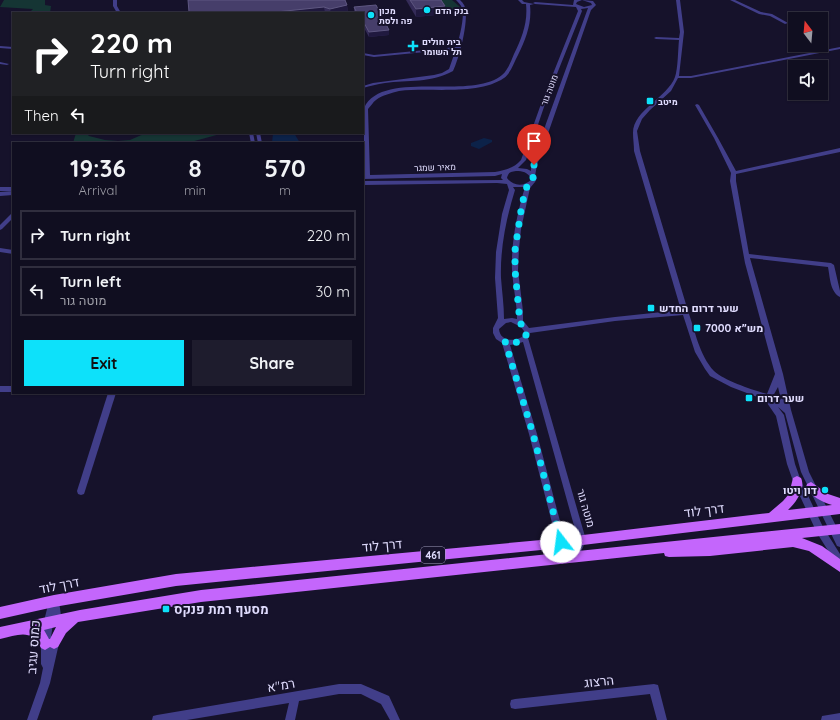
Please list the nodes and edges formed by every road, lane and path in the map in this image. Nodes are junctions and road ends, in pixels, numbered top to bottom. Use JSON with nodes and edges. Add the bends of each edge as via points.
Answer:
{"nodes":[{"id":1,"x":112,"y":0,"type":"edge"},
{"id":2,"x":115,"y":0,"type":"edge"},
{"id":3,"x":458,"y":0,"type":"edge"},
{"id":4,"x":520,"y":0,"type":"edge"},
{"id":5,"x":580,"y":0,"type":"edge"},
{"id":6,"x":584,"y":0,"type":"edge"},
{"id":7,"x":678,"y":0,"type":"edge"},
{"id":8,"x":681,"y":0,"type":"edge"},
{"id":9,"x":732,"y":0,"type":"edge"},
{"id":10,"x":536,"y":1,"type":"edge"},
{"id":11,"x":528,"y":4,"type":"junction"},
{"id":12,"x":576,"y":5,"type":"junction"},
{"id":13,"x":592,"y":7,"type":"junction"},
{"id":14,"x":114,"y":12,"type":"edge"},
{"id":15,"x":118,"y":12,"type":"edge"},
{"id":16,"x":679,"y":15,"type":"junction"},
{"id":17,"x":786,"y":22,"type":"dead end"},
{"id":18,"x":656,"y":38,"type":"dead end"},
{"id":19,"x":681,"y":38,"type":"junction"},
{"id":20,"x":0,"y":47,"type":"edge"},
{"id":21,"x":12,"y":48,"type":"edge"},
{"id":22,"x":458,"y":48,"type":"junction"},
{"id":23,"x":840,"y":48,"type":"edge"},
{"id":24,"x":364,"y":54,"type":"edge"},
{"id":25,"x":0,"y":64,"type":"edge"},
{"id":26,"x":7,"y":64,"type":"dead end"},
{"id":27,"x":677,"y":77,"type":"junction"},
{"id":28,"x":364,"y":87,"type":"edge"},
{"id":29,"x":697,"y":105,"type":"dead end"},
{"id":30,"x":840,"y":150,"type":"edge"},
{"id":31,"x":509,"y":171,"type":"junction"},
{"id":32,"x":734,"y":173,"type":"junction"},
{"id":33,"x":533,"y":176,"type":"junction"},
{"id":34,"x":365,"y":177,"type":"edge"},
{"id":35,"x":364,"y":183,"type":"edge"},
{"id":36,"x":508,"y":183,"type":"junction"},
{"id":37,"x":529,"y":184,"type":"junction"},
{"id":38,"x":0,"y":188,"type":"edge"},
{"id":39,"x":12,"y":188,"type":"edge"},
{"id":40,"x":0,"y":194,"type":"edge"},
{"id":41,"x":12,"y":194,"type":"edge"},
{"id":42,"x":12,"y":216,"type":"edge"},
{"id":43,"x":0,"y":228,"type":"edge"},
{"id":44,"x":0,"y":250,"type":"edge"},
{"id":45,"x":12,"y":252,"type":"edge"},
{"id":46,"x":747,"y":256,"type":"junction"},
{"id":47,"x":840,"y":295,"type":"edge"},
{"id":48,"x":686,"y":312,"type":"junction"},
{"id":49,"x":520,"y":323,"type":"junction"},
{"id":50,"x":498,"y":325,"type":"junction"},
{"id":51,"x":526,"y":334,"type":"junction"},
{"id":52,"x":505,"y":341,"type":"junction"},
{"id":53,"x":778,"y":374,"type":"junction"},
{"id":54,"x":0,"y":389,"type":"edge"},
{"id":55,"x":12,"y":389,"type":"edge"},
{"id":56,"x":112,"y":394,"type":"edge"},
{"id":57,"x":768,"y":399,"type":"junction"},
{"id":58,"x":788,"y":412,"type":"junction"},
{"id":59,"x":797,"y":481,"type":"junction"},
{"id":60,"x":811,"y":487,"type":"junction"},
{"id":61,"x":81,"y":491,"type":"dead end"},
{"id":62,"x":840,"y":503,"type":"edge"},
{"id":63,"x":840,"y":509,"type":"edge"},
{"id":64,"x":818,"y":512,"type":"junction"},
{"id":65,"x":773,"y":517,"type":"junction"},
{"id":66,"x":837,"y":529,"type":"edge"},
{"id":67,"x":820,"y":530,"type":"junction"},
{"id":68,"x":582,"y":540,"type":"junction"},
{"id":69,"x":561,"y":542,"type":"junction"},
{"id":70,"x":840,"y":543,"type":"edge"},
{"id":71,"x":616,"y":553,"type":"junction"},
{"id":72,"x":575,"y":556,"type":"junction"},
{"id":73,"x":840,"y":562,"type":"edge"},
{"id":74,"x":840,"y":566,"type":"edge"},
{"id":75,"x":54,"y":601,"type":"junction"},
{"id":76,"x":0,"y":613,"type":"edge"},
{"id":77,"x":80,"y":616,"type":"junction"},
{"id":78,"x":52,"y":621,"type":"junction"},
{"id":79,"x":23,"y":628,"type":"junction"},
{"id":80,"x":0,"y":633,"type":"edge"},
{"id":81,"x":50,"y":644,"type":"junction"},
{"id":82,"x":295,"y":697,"type":"junction"},
{"id":83,"x":515,"y":704,"type":"dead end"},
{"id":84,"x":840,"y":718,"type":"edge"},
{"id":85,"x":32,"y":720,"type":"edge"},
{"id":86,"x":157,"y":720,"type":"edge"},
{"id":87,"x":290,"y":720,"type":"edge"},
{"id":88,"x":395,"y":720,"type":"edge"},
{"id":89,"x":662,"y":720,"type":"edge"},
{"id":90,"x":826,"y":720,"type":"edge"}],
"edges":[{"from":1,"to":14,"type":"street"},
{"from":2,"to":15,"type":"street"},
{"from":3,"to":22,"type":"street","via":[[464,12]]},
{"from":4,"to":11,"type":"street"},
{"from":5,"to":12,"type":"street"},
{"from":6,"to":13,"type":"street","via":[[594,3]]},
{"from":7,"to":16,"type":"street"},
{"from":8,"to":16,"type":"street","via":[[682,13]]},
{"from":9,"to":17,"type":"street"},
{"from":10,"to":11,"type":"street"},
{"from":10,"to":12,"type":"street"},
{"from":11,"to":34,"type":"street","via":[[526,33],[507,72],[500,79],[471,87],[398,90],[381,95],[372,101],[366,109]]},
{"from":12,"to":13,"type":"street"},
{"from":12,"to":31,"type":"street","name":"מוטה גור","via":[[580,11],[523,160],[519,166]]},
{"from":13,"to":33,"type":"street","name":"מוטה גור","via":[[534,165]]},
{"from":16,"to":19,"type":"street"},
{"from":18,"to":19,"type":"street"},
{"from":19,"to":27,"type":"street"},
{"from":20,"to":21,"type":"street"},
{"from":22,"to":24,"type":"street","via":[[374,56]]},
{"from":22,"to":28,"type":"street","via":[[453,67],[446,74]]},
{"from":23,"to":27,"type":"street","via":[[691,77]]},
{"from":25,"to":26,"type":"street"},
{"from":27,"to":48,"type":"street","via":[[669,90],[640,119],[635,131],[635,140]]},
{"from":29,"to":32,"type":"street"},
{"from":30,"to":32,"type":"street"},
{"from":31,"to":33,"type":"street","name":"מאיר שמגר","via":[[526,171]]},
{"from":31,"to":34,"type":"street","name":"מאיר שמגר","via":[[495,174]]},
{"from":31,"to":36,"type":"street","via":[[504,177]]},
{"from":32,"to":46,"type":"street","via":[[733,181]]},
{"from":33,"to":37,"type":"street","name":"מוטה גור","via":[[533,181]]},
{"from":35,"to":36,"type":"street","name":"מאיר שמגר"},
{"from":36,"to":37,"type":"street","name":"מאיר שמגר","via":[[518,186]]},
{"from":36,"to":50,"type":"street","via":[[512,190],[499,252],[501,318]]},
{"from":37,"to":49,"type":"street","via":[[521,210],[515,250]]},
{"from":38,"to":39,"type":"street"},
{"from":40,"to":41,"type":"street"},
{"from":42,"to":43,"type":"street"},
{"from":44,"to":45,"type":"street"},
{"from":46,"to":47,"type":"street","via":[[831,265],[836,290]]},
{"from":46,"to":53,"type":"street"},
{"from":48,"to":51,"type":"street","via":[[615,319]]},
{"from":48,"to":57,"type":"street","via":[[698,350],[714,374]]},
{"from":49,"to":50,"type":"street","via":[[508,320]]},
{"from":49,"to":51,"type":"street"},
{"from":50,"to":52,"type":"street","via":[[496,333]]},
{"from":51,"to":52,"type":"street","via":[[517,342]]},
{"from":51,"to":68,"type":"street","name":"מוטה גור"},
{"from":52,"to":69,"type":"street","via":[[533,434]]},
{"from":53,"to":57,"type":"street"},
{"from":53,"to":58,"type":"street"},
{"from":54,"to":55,"type":"street"},
{"from":56,"to":61,"type":"street"},
{"from":57,"to":58,"type":"street","via":[[775,399]]},
{"from":57,"to":59,"type":"street","via":[[780,415]]},
{"from":58,"to":60,"type":"street"},
{"from":59,"to":64,"type":"street"},
{"from":59,"to":65,"type":"main road","via":[[796,494],[791,502]]},
{"from":60,"to":62,"type":"main road","via":[[824,498]]},
{"from":60,"to":64,"type":"street"},
{"from":63,"to":64,"type":"main road","name":"דרך לוד","number":"461"},
{"from":64,"to":65,"type":"main road","name":"דרך לוד","number":"461"},
{"from":64,"to":66,"type":"street"},
{"from":64,"to":67,"type":"street"},
{"from":65,"to":68,"type":"main road","name":"דרך לוד","number":"461"},
{"from":66,"to":67,"type":"main road","number":"461"},
{"from":66,"to":70,"type":"street"},
{"from":67,"to":71,"type":"main road","number":"461"},
{"from":67,"to":73,"type":"street"},
{"from":68,"to":69,"type":"main road","name":"דרך לוד","number":"461"},
{"from":68,"to":72,"type":"street","name":"מוטה גור"},
{"from":69,"to":72,"type":"street"},
{"from":69,"to":75,"type":"main road","name":"דרך לוד","number":"461","via":[[176,580]]},
{"from":71,"to":72,"type":"main road","number":"461"},
{"from":71,"to":74,"type":"main road","via":[[691,552],[803,542],[822,551]]},
{"from":72,"to":77,"type":"main road","number":"461","via":[[200,596]]},
{"from":75,"to":76,"type":"main road","name":"דרך לוד","number":"461"},
{"from":75,"to":78,"type":"street","name":"כמוס עגיב"},
{"from":77,"to":78,"type":"main road","number":"461"},
{"from":77,"to":81,"type":"main road","via":[[66,624]]},
{"from":78,"to":79,"type":"main road","number":"461"},
{"from":78,"to":81,"type":"street","name":"כמוס עגיב"},
{"from":79,"to":80,"type":"main road","number":"461"},
{"from":79,"to":81,"type":"main road","via":[[37,631]]},
{"from":81,"to":85,"type":"street","name":"כמוס עגיב","via":[[46,658],[45,683]]},
{"from":82,"to":86,"type":"street","name":"רמ\"א"},
{"from":82,"to":87,"type":"street"},
{"from":82,"to":88,"type":"street","name":"רמ\"א","via":[[339,689],[361,689],[385,700]]},
{"from":83,"to":89,"type":"street","name":"הרצוג","via":[[654,689]]},
{"from":84,"to":90,"type":"street"}]}
